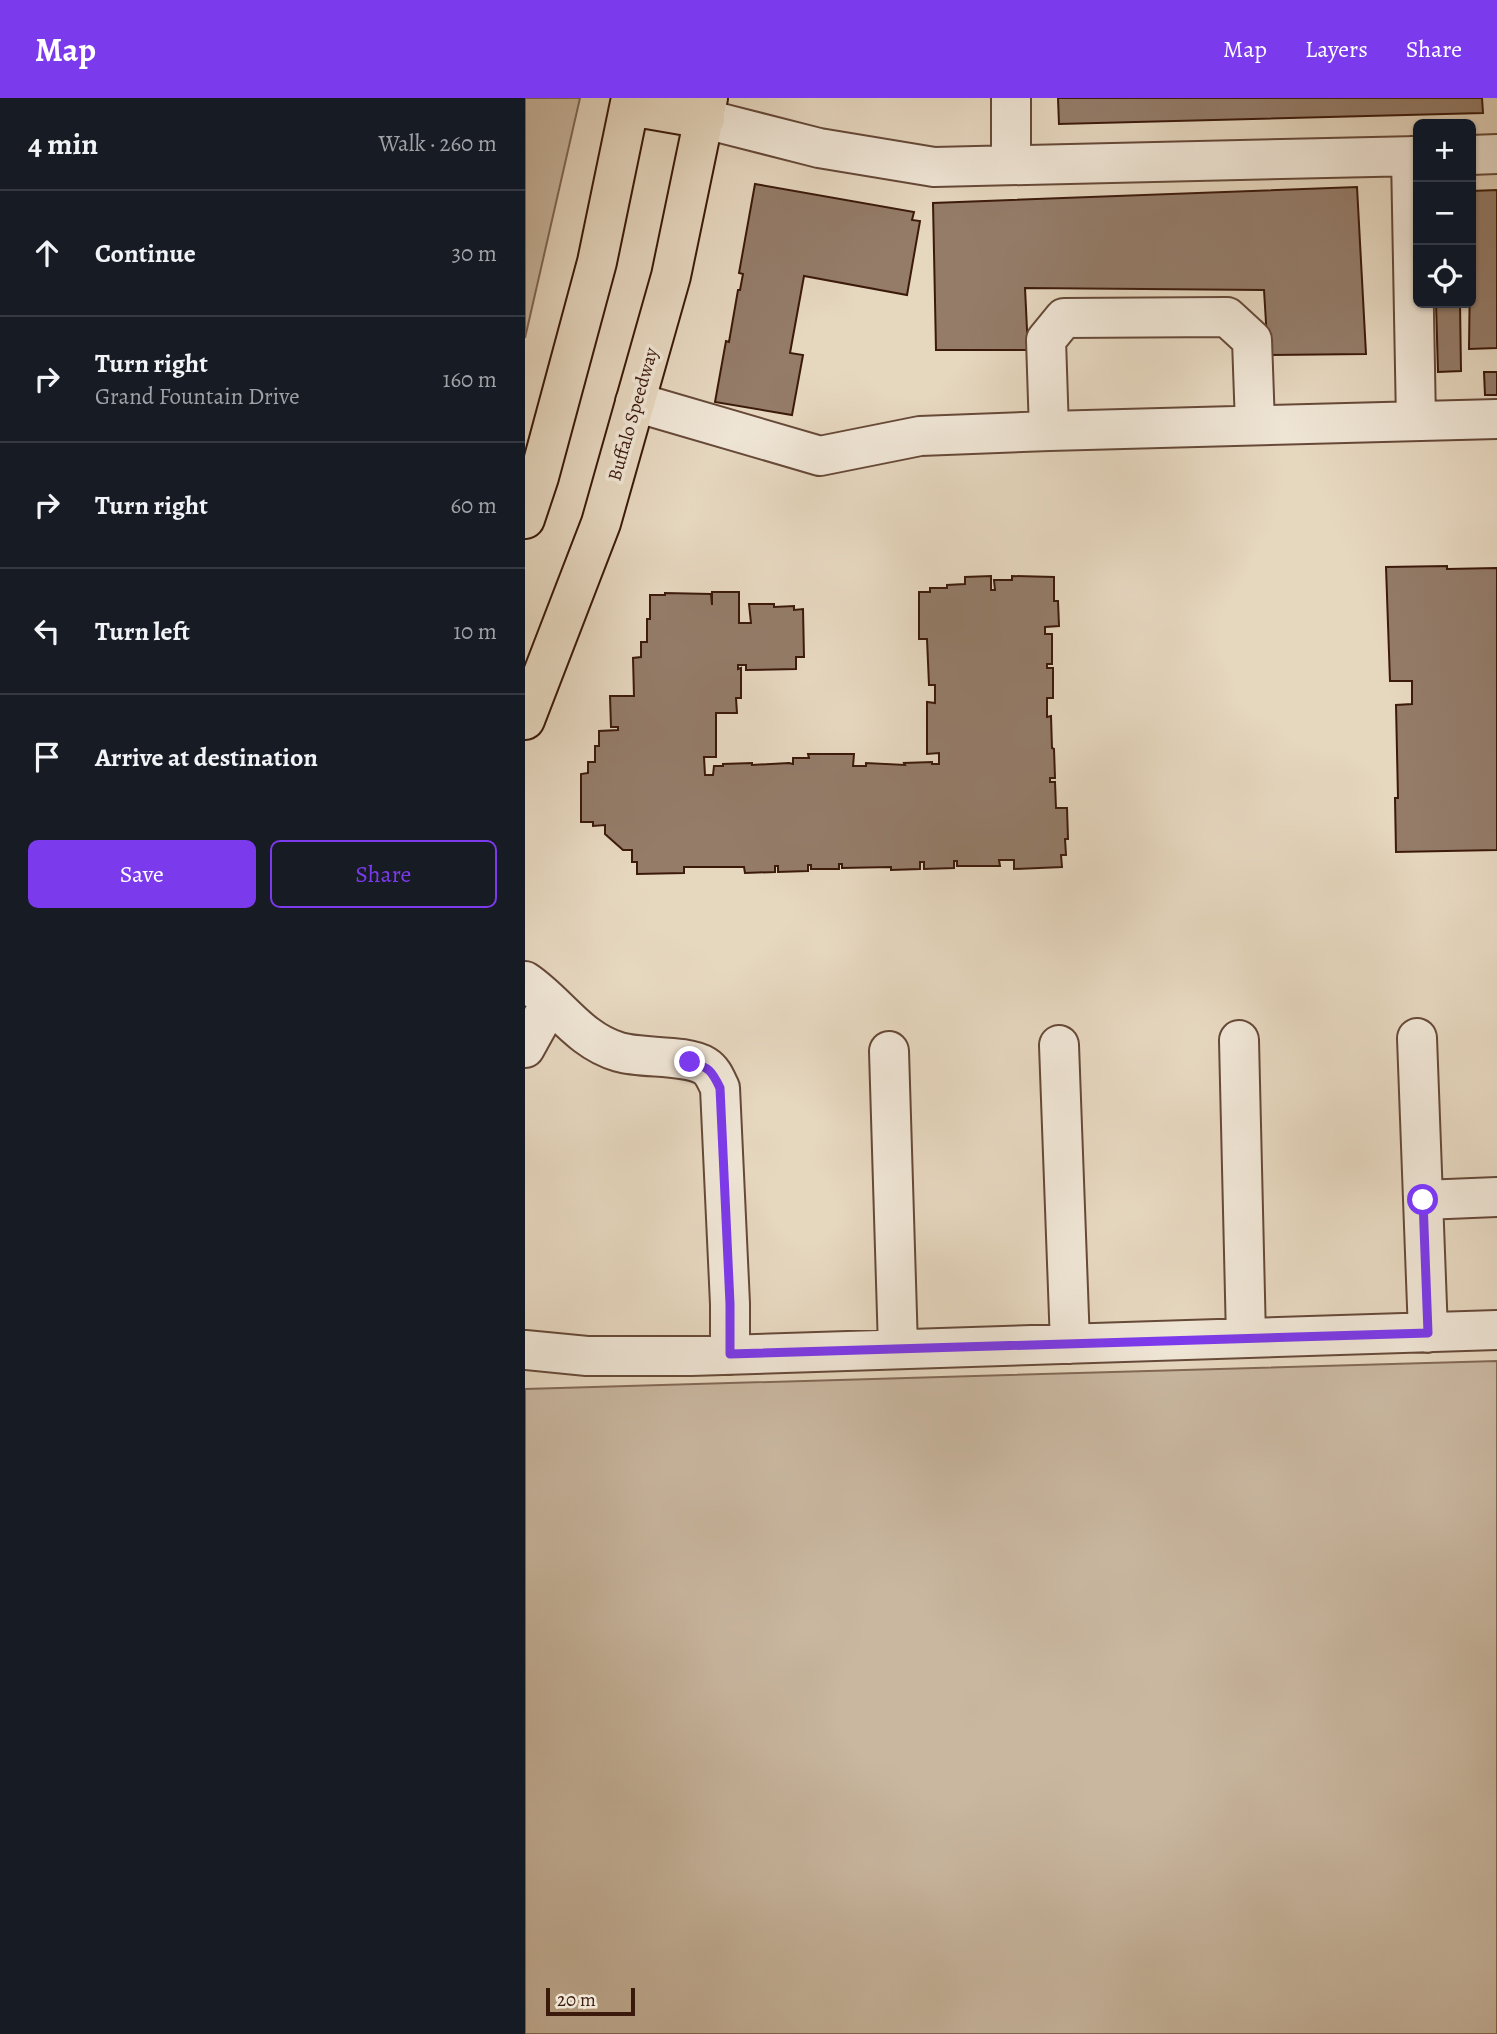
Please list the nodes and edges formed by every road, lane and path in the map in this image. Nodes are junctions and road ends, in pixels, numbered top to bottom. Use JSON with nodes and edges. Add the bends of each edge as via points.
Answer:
{"nodes":[{"id":1,"x":1011,"y":98,"type":"edge"},
{"id":2,"x":630,"y":102,"type":"edge"},
{"id":3,"x":707,"y":108,"type":"edge"},
{"id":4,"x":1497,"y":154,"type":"edge"},
{"id":5,"x":1476,"y":155,"type":"edge"},
{"id":6,"x":1413,"y":156,"type":"edge"},
{"id":7,"x":1011,"y":165,"type":"junction"},
{"id":8,"x":1415,"y":182,"type":"edge"},
{"id":9,"x":635,"y":401,"type":"junction"},
{"id":10,"x":1497,"y":419,"type":"edge"},
{"id":11,"x":1416,"y":421,"type":"junction"},
{"id":12,"x":1255,"y":425,"type":"junction"},
{"id":13,"x":1049,"y":431,"type":"junction"},
{"id":14,"x":525,"y":519,"type":"edge"},
{"id":15,"x":525,"y":720,"type":"edge"},
{"id":16,"x":537,"y":992,"type":"edge"},
{"id":17,"x":1417,"y":1038,"type":"dead end"},
{"id":18,"x":1239,"y":1040,"type":"dead end"},
{"id":19,"x":1059,"y":1045,"type":"dead end"},
{"id":20,"x":525,"y":1048,"type":"edge"},
{"id":21,"x":890,"y":1051,"type":"dead end"},
{"id":22,"x":1497,"y":1197,"type":"edge"},
{"id":23,"x":1423,"y":1200,"type":"junction"},
{"id":24,"x":1497,"y":1330,"type":"edge"},
{"id":25,"x":1428,"y":1333,"type":"junction"},
{"id":26,"x":1246,"y":1338,"type":"junction"},
{"id":27,"x":1070,"y":1344,"type":"junction"},
{"id":28,"x":898,"y":1348,"type":"junction"},
{"id":29,"x":525,"y":1350,"type":"edge"},
{"id":30,"x":730,"y":1354,"type":"junction"}],
"edges":[{"from":1,"to":7,"type":"street"},
{"from":2,"to":3,"type":"main road"},
{"from":2,"to":14,"type":"main road","via":[[597,262]]},
{"from":3,"to":7,"type":"street","via":[[819,148],[934,167]]},
{"from":3,"to":9,"type":"main road","name":"Buffalo Speedway","via":[[671,276]]},
{"from":4,"to":5,"type":"street"},
{"from":6,"to":7,"type":"street"},
{"from":8,"to":11,"type":"street"},
{"from":9,"to":13,"type":"street","via":[[820,456],[920,436]]},
{"from":9,"to":15,"type":"main road","name":"Buffalo Speedway","via":[[601,523]]},
{"from":10,"to":11,"type":"street"},
{"from":11,"to":12,"type":"street"},
{"from":12,"to":13,"type":"street"},
{"from":12,"to":13,"type":"street","via":[[1252,340],[1227,317],[1064,318],[1046,340]]},
{"from":16,"to":20,"type":"street"},
{"from":16,"to":30,"type":"street","via":[[589,1038],[619,1052],[704,1065],[712,1072],[720,1088]]},
{"from":17,"to":23,"type":"street"},
{"from":18,"to":26,"type":"street"},
{"from":19,"to":27,"type":"street"},
{"from":21,"to":28,"type":"street"},
{"from":22,"to":23,"type":"street"},
{"from":23,"to":25,"type":"street"},
{"from":24,"to":25,"type":"street"},
{"from":25,"to":26,"type":"street"},
{"from":26,"to":27,"type":"street"},
{"from":27,"to":28,"type":"street"},
{"from":28,"to":30,"type":"street"},
{"from":29,"to":30,"type":"street","via":[[587,1356]]}]}
